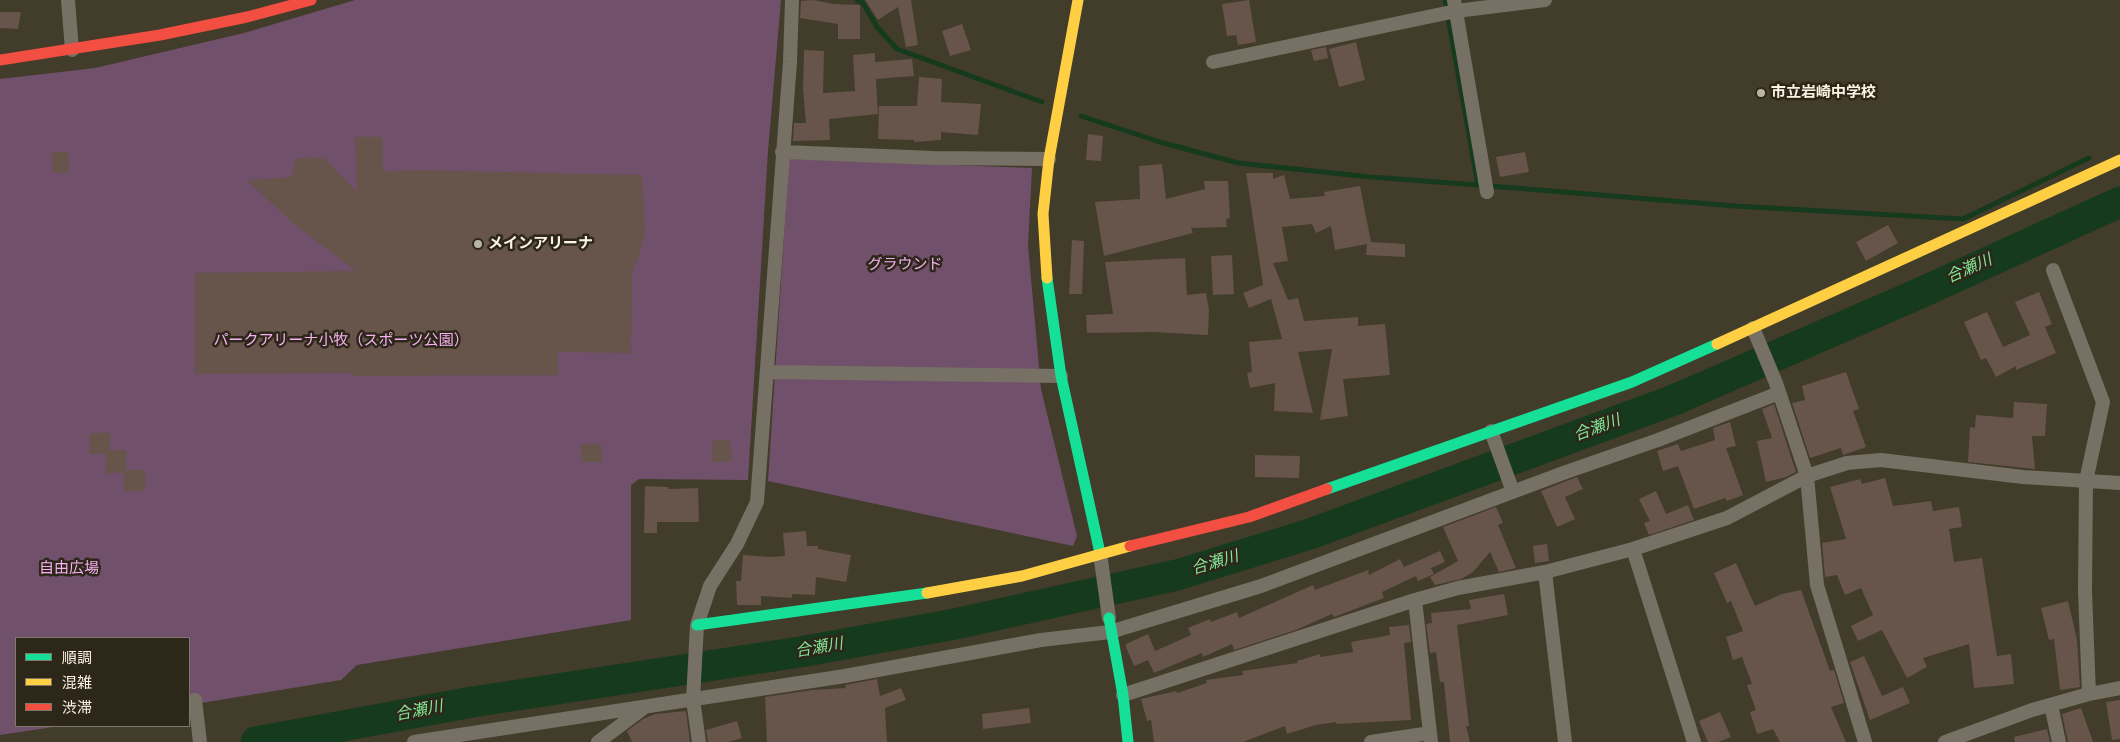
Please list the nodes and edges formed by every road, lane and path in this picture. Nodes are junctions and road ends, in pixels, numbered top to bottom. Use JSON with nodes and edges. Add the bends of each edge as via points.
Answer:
{"nodes":[{"id":1,"x":68,"y":0,"type":"edge"},
{"id":2,"x":311,"y":0,"type":"edge"},
{"id":3,"x":792,"y":0,"type":"edge"},
{"id":4,"x":1078,"y":0,"type":"edge"},
{"id":5,"x":1545,"y":0,"type":"edge"},
{"id":6,"x":1454,"y":8,"type":"edge"},
{"id":7,"x":72,"y":50,"type":"junction"},
{"id":8,"x":0,"y":60,"type":"edge"},
{"id":9,"x":1213,"y":62,"type":"dead end"},
{"id":10,"x":782,"y":152,"type":"junction"},
{"id":11,"x":1049,"y":159,"type":"junction"},
{"id":12,"x":2120,"y":160,"type":"edge"},
{"id":13,"x":1487,"y":192,"type":"dead end"},
{"id":14,"x":2053,"y":270,"type":"dead end"},
{"id":15,"x":1756,"y":334,"type":"junction"},
{"id":16,"x":767,"y":372,"type":"junction"},
{"id":17,"x":1061,"y":376,"type":"junction"},
{"id":18,"x":1778,"y":388,"type":"junction"},
{"id":19,"x":1491,"y":431,"type":"junction"},
{"id":20,"x":1808,"y":476,"type":"junction"},
{"id":21,"x":2086,"y":481,"type":"junction"},
{"id":22,"x":2120,"y":483,"type":"edge"},
{"id":23,"x":1513,"y":492,"type":"junction"},
{"id":24,"x":1633,"y":549,"type":"junction"},
{"id":25,"x":1100,"y":553,"type":"junction"},
{"id":26,"x":1545,"y":572,"type":"junction"},
{"id":27,"x":1416,"y":600,"type":"junction"},
{"id":28,"x":1110,"y":625,"type":"junction"},
{"id":29,"x":697,"y":628,"type":"junction"},
{"id":30,"x":2120,"y":688,"type":"edge"},
{"id":31,"x":2089,"y":694,"type":"junction"},
{"id":32,"x":1123,"y":695,"type":"junction"},
{"id":33,"x":196,"y":700,"type":"dead end"},
{"id":34,"x":693,"y":700,"type":"junction"},
{"id":35,"x":647,"y":705,"type":"junction"},
{"id":36,"x":2051,"y":705,"type":"junction"},
{"id":37,"x":1430,"y":738,"type":"edge"},
{"id":38,"x":1962,"y":739,"type":"edge"},
{"id":39,"x":200,"y":742,"type":"edge"},
{"id":40,"x":414,"y":742,"type":"edge"},
{"id":41,"x":598,"y":742,"type":"edge"},
{"id":42,"x":699,"y":742,"type":"edge"},
{"id":43,"x":1128,"y":742,"type":"edge"},
{"id":44,"x":1371,"y":742,"type":"edge"},
{"id":45,"x":1565,"y":742,"type":"edge"},
{"id":46,"x":1694,"y":742,"type":"edge"},
{"id":47,"x":1865,"y":742,"type":"edge"},
{"id":48,"x":1945,"y":742,"type":"edge"},
{"id":49,"x":2059,"y":742,"type":"edge"}],
"edges":[{"from":1,"to":7,"type":"street"},
{"from":2,"to":7,"type":"street","via":[[247,17]]},
{"from":3,"to":10,"type":"street"},
{"from":4,"to":11,"type":"street"},
{"from":5,"to":6,"type":"street"},
{"from":6,"to":9,"type":"street","via":[[1437,15]]},
{"from":6,"to":13,"type":"street"},
{"from":7,"to":8,"type":"street"},
{"from":10,"to":11,"type":"street"},
{"from":10,"to":16,"type":"street"},
{"from":11,"to":17,"type":"street","via":[[1043,214],[1044,257]]},
{"from":12,"to":15,"type":"street"},
{"from":14,"to":21,"type":"street","via":[[2103,402]]},
{"from":15,"to":18,"type":"street"},
{"from":15,"to":19,"type":"street"},
{"from":16,"to":17,"type":"street"},
{"from":16,"to":29,"type":"street","via":[[757,502],[737,544],[710,586]]},
{"from":17,"to":25,"type":"street"},
{"from":18,"to":20,"type":"street"},
{"from":18,"to":23,"type":"street","via":[[1658,440]]},
{"from":19,"to":23,"type":"street"},
{"from":19,"to":25,"type":"street","via":[[1249,517]]},
{"from":20,"to":21,"type":"street","via":[[1847,463],[1881,460]]},
{"from":20,"to":24,"type":"street","via":[[1727,518]]},
{"from":20,"to":47,"type":"street","via":[[1817,584]]},
{"from":21,"to":22,"type":"street"},
{"from":21,"to":31,"type":"street","via":[[2085,591]]},
{"from":23,"to":28,"type":"street","via":[[1261,586]]},
{"from":24,"to":26,"type":"street"},
{"from":24,"to":46,"type":"street"},
{"from":25,"to":28,"type":"street"},
{"from":25,"to":29,"type":"street","via":[[1022,576],[954,589]]},
{"from":26,"to":27,"type":"street","via":[[1458,588]]},
{"from":26,"to":45,"type":"street"},
{"from":27,"to":32,"type":"street"},
{"from":27,"to":37,"type":"street"},
{"from":28,"to":32,"type":"street"},
{"from":28,"to":34,"type":"street","via":[[845,676]]},
{"from":29,"to":34,"type":"street"},
{"from":30,"to":31,"type":"street"},
{"from":31,"to":36,"type":"street"},
{"from":32,"to":43,"type":"street"},
{"from":33,"to":39,"type":"street"},
{"from":34,"to":35,"type":"street"},
{"from":34,"to":42,"type":"street"},
{"from":35,"to":40,"type":"street"},
{"from":35,"to":41,"type":"street"},
{"from":36,"to":38,"type":"street"},
{"from":36,"to":49,"type":"street"},
{"from":37,"to":44,"type":"street"},
{"from":38,"to":48,"type":"street"}]}
